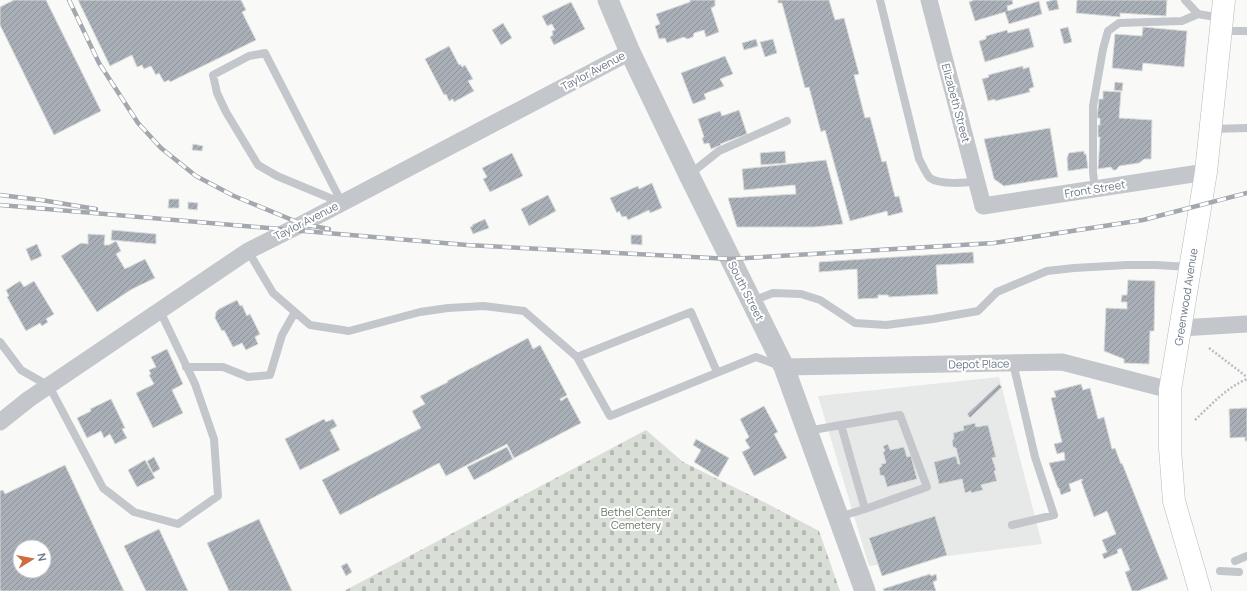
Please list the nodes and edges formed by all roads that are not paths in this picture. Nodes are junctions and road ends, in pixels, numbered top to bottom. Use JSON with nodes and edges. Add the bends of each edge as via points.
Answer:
{"nodes":[{"id":1,"x":608,"y":0,"type":"edge"},
{"id":2,"x":880,"y":0,"type":"edge"},
{"id":3,"x":929,"y":0,"type":"edge"},
{"id":4,"x":1185,"y":0,"type":"edge"},
{"id":5,"x":1198,"y":14,"type":"junction"},
{"id":6,"x":1223,"y":16,"type":"edge"},
{"id":7,"x":1247,"y":31,"type":"edge"},
{"id":8,"x":630,"y":52,"type":"junction"},
{"id":9,"x":786,"y":122,"type":"dead end"},
{"id":10,"x":1247,"y":128,"type":"edge"},
{"id":11,"x":1211,"y":129,"type":"junction"},
{"id":12,"x":1206,"y":172,"type":"junction"},
{"id":13,"x":689,"y":175,"type":"junction"},
{"id":14,"x":977,"y":181,"type":"junction"},
{"id":15,"x":1095,"y":189,"type":"junction"},
{"id":16,"x":342,"y":203,"type":"junction"},
{"id":17,"x":984,"y":206,"type":"joint"},
{"id":18,"x":248,"y":251,"type":"junction"},
{"id":19,"x":1191,"y":267,"type":"junction"},
{"id":20,"x":751,"y":302,"type":"junction"},
{"id":21,"x":160,"y":311,"type":"junction"},
{"id":22,"x":295,"y":312,"type":"junction"},
{"id":23,"x":1247,"y":324,"type":"edge"},
{"id":24,"x":1181,"y":328,"type":"junction"},
{"id":25,"x":0,"y":342,"type":"edge"},
{"id":26,"x":577,"y":357,"type":"junction"},
{"id":27,"x":1013,"y":363,"type":"junction"},
{"id":28,"x":186,"y":367,"type":"junction"},
{"id":29,"x":784,"y":367,"type":"junction"},
{"id":30,"x":717,"y":372,"type":"junction"},
{"id":31,"x":49,"y":386,"type":"junction"},
{"id":32,"x":1170,"y":390,"type":"junction"},
{"id":33,"x":0,"y":422,"type":"edge"},
{"id":34,"x":841,"y":425,"type":"junction"},
{"id":35,"x":807,"y":431,"type":"junction"},
{"id":36,"x":865,"y":509,"type":"junction"},
{"id":37,"x":838,"y":518,"type":"junction"},
{"id":38,"x":1012,"y":525,"type":"dead end"},
{"id":39,"x":1247,"y":556,"type":"edge"},
{"id":40,"x":1235,"y":561,"type":"dead end"},
{"id":41,"x":1220,"y":571,"type":"dead end"},
{"id":42,"x":1239,"y":572,"type":"dead end"},
{"id":43,"x":865,"y":591,"type":"edge"},
{"id":44,"x":1200,"y":591,"type":"edge"}],
"edges":[{"from":1,"to":8,"type":"street","name":"South Street"},
{"from":2,"to":14,"type":"lane","via":[[920,158],[929,177],[939,182]]},
{"from":3,"to":14,"type":"street","name":"Elizabeth Street"},
{"from":4,"to":5,"type":"lane"},
{"from":5,"to":6,"type":"lane"},
{"from":5,"to":15,"type":"lane","via":[[1182,21],[1119,23],[1108,31],[1093,106]]},
{"from":6,"to":7,"type":"lane"},
{"from":6,"to":11,"type":"main road","name":"Greenwood Avenue"},
{"from":8,"to":13,"type":"street","name":"South Street"},
{"from":8,"to":16,"type":"street","name":"Taylor Avenue"},
{"from":9,"to":13,"type":"lane","via":[[718,151]]},
{"from":10,"to":11,"type":"lane"},
{"from":11,"to":12,"type":"main road","name":"Greenwood Avenue"},
{"from":12,"to":15,"type":"street","name":"Front Street"},
{"from":12,"to":19,"type":"main road","name":"Greenwood Avenue"},
{"from":13,"to":20,"type":"street","name":"South Street"},
{"from":14,"to":17,"type":"street","name":"Elizabeth Street"},
{"from":15,"to":17,"type":"street","name":"Front Street"},
{"from":16,"to":16,"type":"lane","via":[[265,53],[249,56],[213,75],[217,93],[226,112],[258,164],[278,176]]},
{"from":16,"to":18,"type":"street","name":"Taylor Avenue"},
{"from":18,"to":21,"type":"street","name":"Taylor Avenue"},
{"from":18,"to":22,"type":"lane","via":[[273,293]]},
{"from":19,"to":20,"type":"lane","via":[[1127,265],[1047,271],[997,292],[978,311],[886,325],[855,323],[820,300],[801,294],[773,293]]},
{"from":19,"to":24,"type":"main road","name":"Greenwood Avenue"},
{"from":20,"to":29,"type":"street","name":"South Street"},
{"from":21,"to":28,"type":"lane"},
{"from":21,"to":31,"type":"street","name":"Taylor Avenue"},
{"from":22,"to":26,"type":"lane","via":[[310,325],[349,331],[420,312],[448,308],[484,306],[524,311]]},
{"from":22,"to":28,"type":"lane","via":[[282,335],[270,374],[248,378],[223,367]]},
{"from":23,"to":24,"type":"street"},
{"from":24,"to":32,"type":"main road","name":"Greenwood Avenue"},
{"from":25,"to":31,"type":"lane","via":[[21,370]]},
{"from":26,"to":30,"type":"lane","via":[[610,416]]},
{"from":26,"to":30,"type":"lane","via":[[691,312]]},
{"from":27,"to":29,"type":"street","name":"Depot Place"},
{"from":27,"to":32,"type":"street","name":"Depot Place","via":[[1062,362]]},
{"from":27,"to":38,"type":"lane","via":[[1035,457],[1054,515]]},
{"from":28,"to":31,"type":"lane","via":[[195,384],[214,439],[218,496],[178,524],[134,512],[103,488]]},
{"from":29,"to":30,"type":"lane","via":[[756,356]]},
{"from":29,"to":35,"type":"street","name":"South Street"},
{"from":31,"to":33,"type":"street","name":"Taylor Avenue"},
{"from":32,"to":44,"type":"main road","name":"Greenwood Avenue","via":[[1170,448],[1174,501]]},
{"from":34,"to":35,"type":"lane"},
{"from":34,"to":36,"type":"lane"},
{"from":34,"to":36,"type":"lane","via":[[900,415],[927,487]]},
{"from":35,"to":37,"type":"street","name":"South Street"},
{"from":36,"to":37,"type":"lane"},
{"from":37,"to":43,"type":"street","name":"South Street"},
{"from":39,"to":40,"type":"lane"},
{"from":41,"to":42,"type":"lane"}]}
